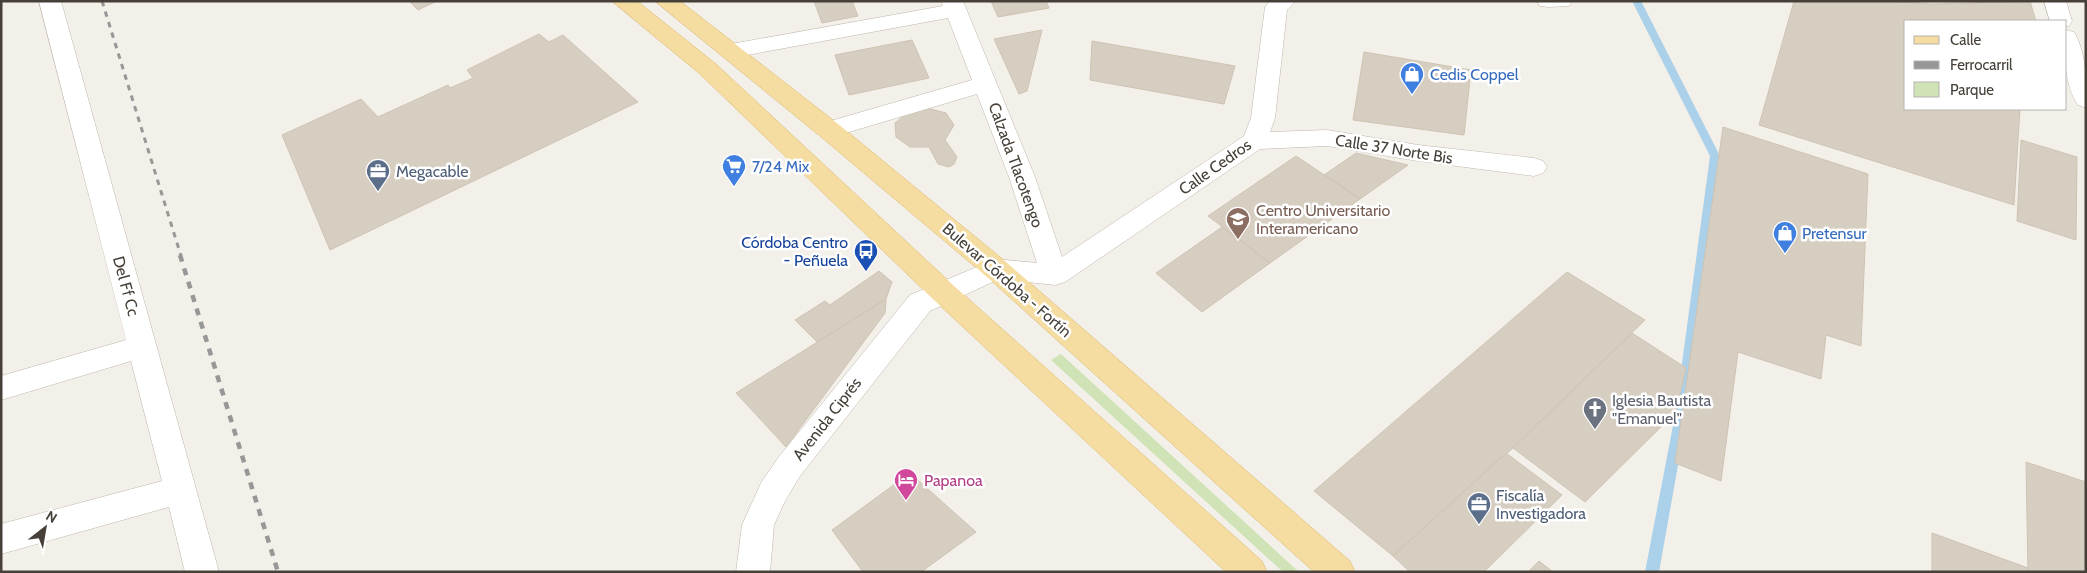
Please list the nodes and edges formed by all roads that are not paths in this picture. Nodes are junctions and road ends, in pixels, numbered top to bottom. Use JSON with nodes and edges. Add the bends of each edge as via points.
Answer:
{"nodes":[{"id":1,"x":50,"y":1,"type":"edge"},
{"id":2,"x":623,"y":1,"type":"edge"},
{"id":3,"x":666,"y":1,"type":"edge"},
{"id":4,"x":1285,"y":1,"type":"edge"},
{"id":5,"x":1548,"y":1,"type":"edge"},
{"id":6,"x":1561,"y":1,"type":"edge"},
{"id":7,"x":2055,"y":1,"type":"edge"},
{"id":8,"x":954,"y":6,"type":"edge"},
{"id":9,"x":2061,"y":20,"type":"edge"},
{"id":10,"x":2067,"y":40,"type":"edge"},
{"id":11,"x":731,"y":51,"type":"junction"},
{"id":12,"x":986,"y":84,"type":"junction"},
{"id":13,"x":2086,"y":100,"type":"edge"},
{"id":14,"x":829,"y":130,"type":"junction"},
{"id":15,"x":1255,"y":142,"type":"junction"},
{"id":16,"x":1534,"y":167,"type":"dead end"},
{"id":17,"x":996,"y":268,"type":"junction"},
{"id":18,"x":1054,"y":275,"type":"junction"},
{"id":19,"x":944,"y":293,"type":"junction"},
{"id":20,"x":142,"y":347,"type":"junction"},
{"id":21,"x":1,"y":388,"type":"edge"},
{"id":22,"x":180,"y":490,"type":"junction"},
{"id":23,"x":1,"y":539,"type":"edge"},
{"id":24,"x":202,"y":572,"type":"edge"},
{"id":25,"x":753,"y":572,"type":"edge"},
{"id":26,"x":1250,"y":572,"type":"edge"},
{"id":27,"x":1338,"y":572,"type":"edge"}],
"edges":[{"from":1,"to":20,"type":"street","name":"Del Ff Cc"},
{"from":2,"to":19,"type":"main road","via":[[708,69]]},
{"from":3,"to":11,"type":"main road","name":"Bulevar Córdoba - Fortín"},
{"from":4,"to":15,"type":"street","name":"Calle Cedros","via":[[1276,7],[1263,118]]},
{"from":5,"to":6,"type":"street"},
{"from":7,"to":9,"type":"street"},
{"from":8,"to":11,"type":"street"},
{"from":8,"to":12,"type":"street","name":"Calzada Tlacotengo"},
{"from":10,"to":13,"type":"street"},
{"from":11,"to":14,"type":"main road","name":"Bulevar Córdoba - Fortín"},
{"from":12,"to":14,"type":"street"},
{"from":12,"to":18,"type":"street","name":"Calzada Tlacotengo","via":[[1022,177]]},
{"from":14,"to":17,"type":"main road","name":"Bulevar Córdoba - Fortín"},
{"from":15,"to":16,"type":"street","name":"Calle 37 Norte Bis","via":[[1327,138]]},
{"from":15,"to":18,"type":"street","name":"Calle Cedros"},
{"from":17,"to":18,"type":"street"},
{"from":17,"to":19,"type":"street","name":"Avenida Ciprés"},
{"from":17,"to":27,"type":"main road","name":"Bulevar Córdoba - Fortín"},
{"from":19,"to":25,"type":"street","name":"Avenida Ciprés","via":[[920,303],[789,467],[772,493],[758,525]]},
{"from":19,"to":26,"type":"main road"},
{"from":20,"to":21,"type":"street"},
{"from":20,"to":22,"type":"street","name":"Del Ff Cc"},
{"from":22,"to":23,"type":"street"},
{"from":22,"to":24,"type":"street","name":"Del Ff Cc"}]}
